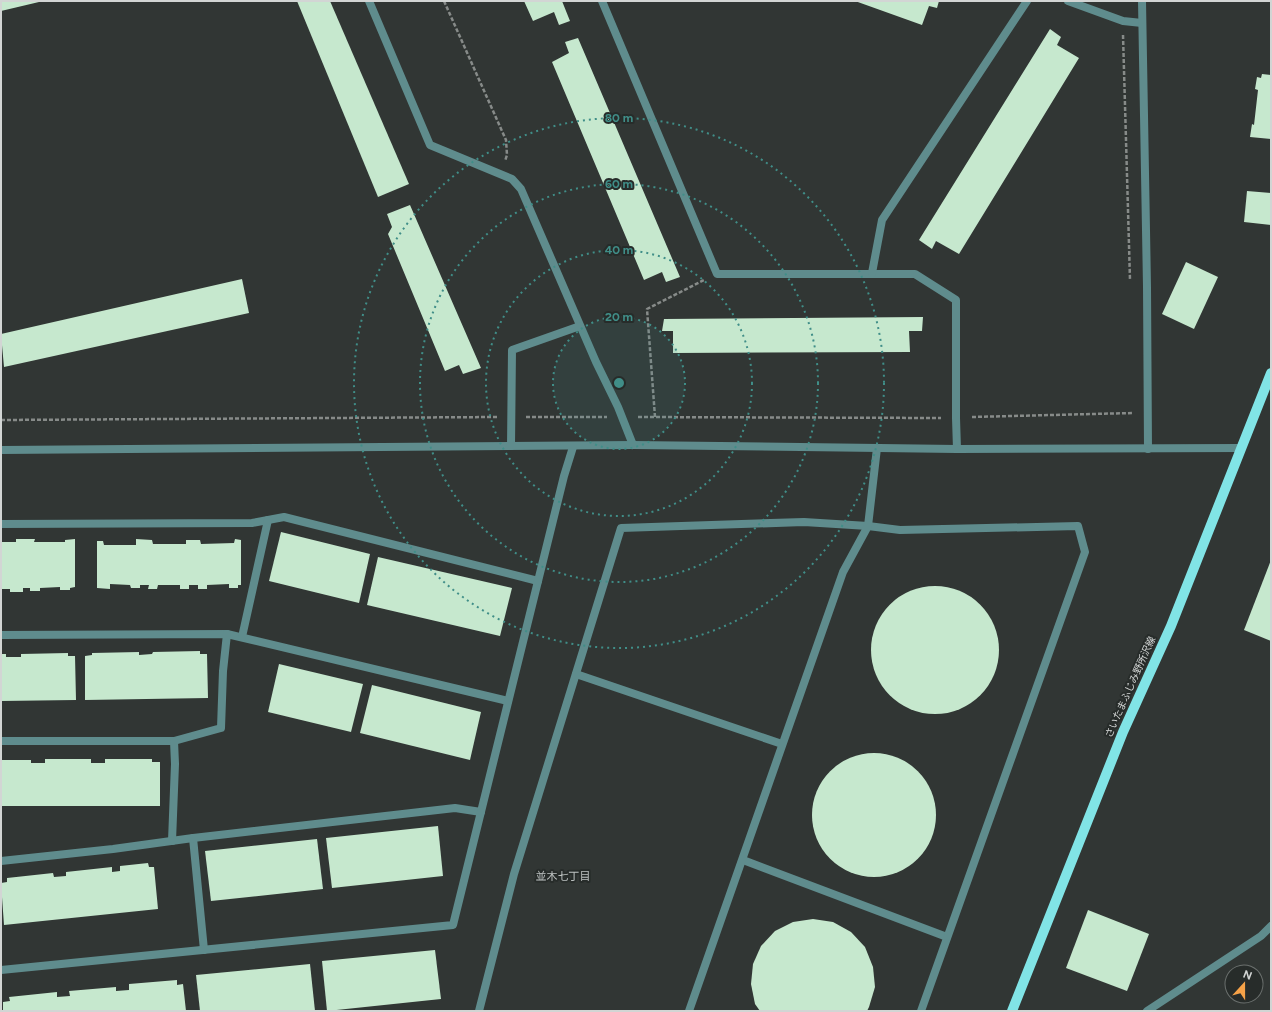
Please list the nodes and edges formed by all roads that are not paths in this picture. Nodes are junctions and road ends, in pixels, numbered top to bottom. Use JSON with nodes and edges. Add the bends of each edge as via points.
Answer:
{"nodes":[{"id":1,"x":369,"y":1,"type":"edge"},
{"id":2,"x":602,"y":1,"type":"edge"},
{"id":3,"x":1027,"y":1,"type":"edge"},
{"id":4,"x":1068,"y":1,"type":"edge"},
{"id":5,"x":1142,"y":1,"type":"edge"},
{"id":6,"x":1142,"y":24,"type":"junction"},
{"id":7,"x":872,"y":274,"type":"junction"},
{"id":8,"x":580,"y":326,"type":"junction"},
{"id":9,"x":1271,"y":373,"type":"edge"},
{"id":10,"x":633,"y":445,"type":"junction"},
{"id":11,"x":511,"y":446,"type":"junction"},
{"id":12,"x":573,"y":446,"type":"junction"},
{"id":13,"x":877,"y":448,"type":"junction"},
{"id":14,"x":1241,"y":448,"type":"junction"},
{"id":15,"x":957,"y":449,"type":"junction"},
{"id":16,"x":1148,"y":449,"type":"junction"},
{"id":17,"x":1,"y":450,"type":"edge"},
{"id":18,"x":268,"y":520,"type":"junction"},
{"id":19,"x":1,"y":524,"type":"edge"},
{"id":20,"x":868,"y":526,"type":"junction"},
{"id":21,"x":538,"y":581,"type":"junction"},
{"id":22,"x":227,"y":634,"type":"junction"},
{"id":23,"x":1,"y":635,"type":"edge"},
{"id":24,"x":242,"y":637,"type":"junction"},
{"id":25,"x":576,"y":674,"type":"junction"},
{"id":26,"x":508,"y":701,"type":"junction"},
{"id":27,"x":1,"y":741,"type":"edge"},
{"id":28,"x":174,"y":741,"type":"junction"},
{"id":29,"x":782,"y":744,"type":"junction"},
{"id":30,"x":481,"y":812,"type":"junction"},
{"id":31,"x":193,"y":838,"type":"junction"},
{"id":32,"x":172,"y":841,"type":"junction"},
{"id":33,"x":1,"y":860,"type":"edge"},
{"id":34,"x":743,"y":860,"type":"junction"},
{"id":35,"x":1271,"y":926,"type":"edge"},
{"id":36,"x":948,"y":937,"type":"junction"},
{"id":37,"x":204,"y":950,"type":"junction"},
{"id":38,"x":1,"y":970,"type":"edge"},
{"id":39,"x":480,"y":1011,"type":"edge"},
{"id":40,"x":689,"y":1011,"type":"edge"},
{"id":41,"x":921,"y":1011,"type":"edge"},
{"id":42,"x":1012,"y":1011,"type":"edge"},
{"id":43,"x":1147,"y":1011,"type":"edge"}],
"edges":[{"from":1,"to":8,"type":"street","via":[[430,145],[512,179],[521,189]]},
{"from":2,"to":7,"type":"street","via":[[717,274]]},
{"from":3,"to":7,"type":"street","via":[[882,220]]},
{"from":4,"to":6,"type":"street","via":[[1123,21]]},
{"from":5,"to":6,"type":"street"},
{"from":6,"to":16,"type":"street","via":[[1148,287]]},
{"from":7,"to":15,"type":"street","via":[[915,274],[956,300]]},
{"from":8,"to":10,"type":"street"},
{"from":8,"to":11,"type":"street","via":[[512,350]]},
{"from":9,"to":14,"type":"main road","name":"さいたまふじみ野所沢線"},
{"from":10,"to":12,"type":"street"},
{"from":10,"to":13,"type":"street"},
{"from":11,"to":12,"type":"street"},
{"from":11,"to":17,"type":"street"},
{"from":12,"to":21,"type":"street"},
{"from":13,"to":15,"type":"street"},
{"from":13,"to":20,"type":"street"},
{"from":14,"to":16,"type":"street"},
{"from":14,"to":42,"type":"main road","name":"さいたまふじみ野所沢線","via":[[1171,626],[1123,732]]},
{"from":15,"to":16,"type":"street"},
{"from":18,"to":19,"type":"street","via":[[252,523]]},
{"from":18,"to":21,"type":"street","via":[[284,517]]},
{"from":18,"to":24,"type":"street"},
{"from":20,"to":25,"type":"street","via":[[804,522],[621,528]]},
{"from":20,"to":29,"type":"street","via":[[843,572]]},
{"from":20,"to":36,"type":"street","via":[[900,530],[1078,526],[1085,552]]},
{"from":21,"to":26,"type":"street"},
{"from":22,"to":23,"type":"street"},
{"from":22,"to":24,"type":"street"},
{"from":22,"to":28,"type":"street","via":[[221,728]]},
{"from":24,"to":26,"type":"street"},
{"from":25,"to":29,"type":"street"},
{"from":25,"to":39,"type":"street","via":[[514,874]]},
{"from":26,"to":30,"type":"street"},
{"from":27,"to":28,"type":"street"},
{"from":28,"to":32,"type":"street"},
{"from":29,"to":34,"type":"street"},
{"from":30,"to":31,"type":"street","via":[[455,808]]},
{"from":30,"to":37,"type":"street","via":[[453,925]]},
{"from":31,"to":32,"type":"street"},
{"from":31,"to":37,"type":"street"},
{"from":32,"to":33,"type":"street","via":[[113,850]]},
{"from":34,"to":36,"type":"street"},
{"from":34,"to":40,"type":"street"},
{"from":35,"to":43,"type":"street","via":[[1261,936]]},
{"from":36,"to":41,"type":"street"},
{"from":37,"to":38,"type":"street"}]}
